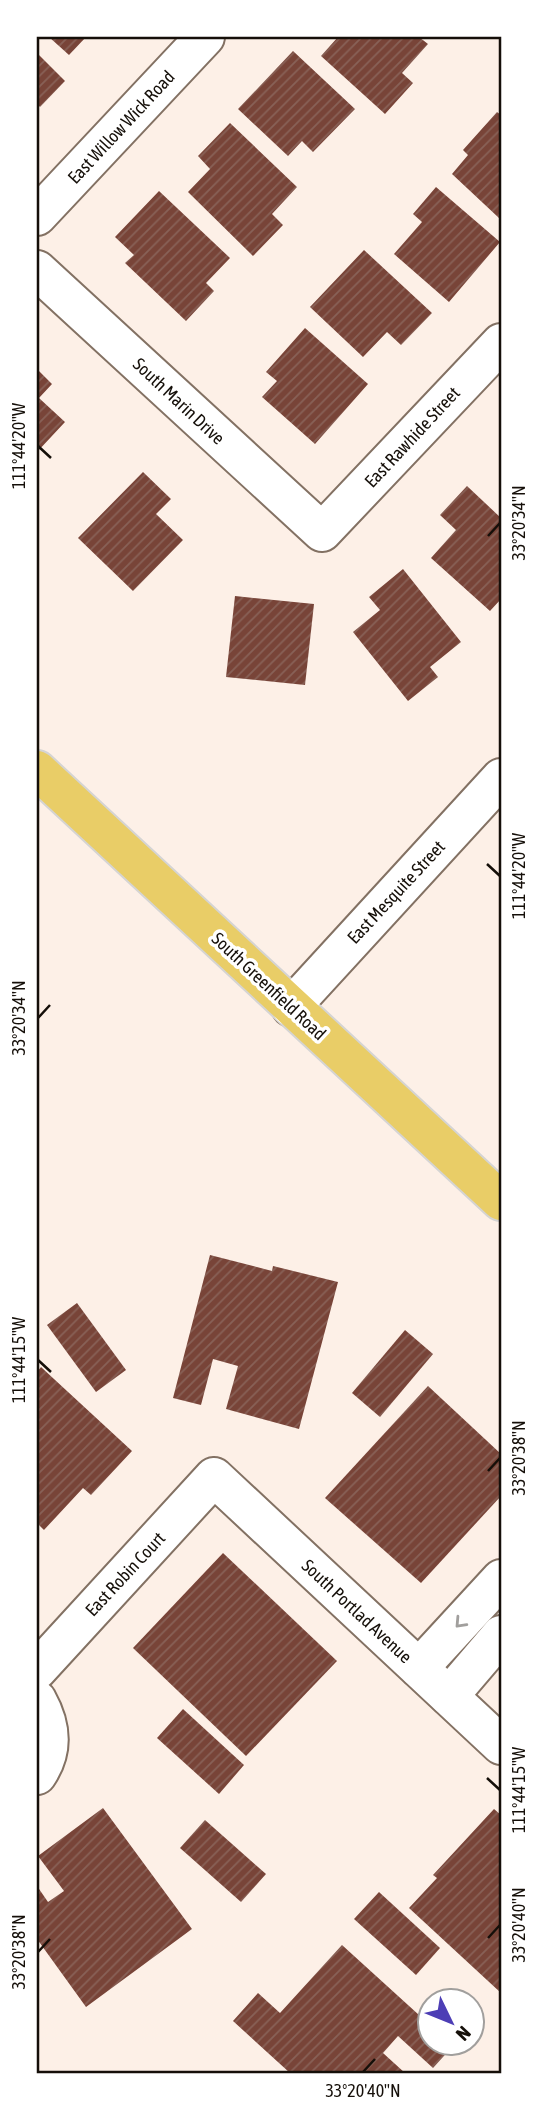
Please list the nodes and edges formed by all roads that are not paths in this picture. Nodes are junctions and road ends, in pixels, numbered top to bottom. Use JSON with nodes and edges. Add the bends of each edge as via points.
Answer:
{"nodes":[{"id":1,"x":205,"y":37,"type":"edge"},
{"id":2,"x":37,"y":216,"type":"edge"},
{"id":3,"x":37,"y":270,"type":"edge"},
{"id":4,"x":501,"y":343,"type":"edge"},
{"id":5,"x":322,"y":532,"type":"joint"},
{"id":6,"x":37,"y":770,"type":"edge"},
{"id":7,"x":501,"y":778,"type":"edge"},
{"id":8,"x":291,"y":1007,"type":"junction"},
{"id":9,"x":501,"y":1201,"type":"edge"},
{"id":10,"x":214,"y":1477,"type":"joint"},
{"id":11,"x":501,"y":1578,"type":"edge"},
{"id":12,"x":501,"y":1635,"type":"edge"},
{"id":13,"x":419,"y":1668,"type":"junction"},
{"id":14,"x":37,"y":1671,"type":"edge"},
{"id":15,"x":449,"y":1696,"type":"junction"},
{"id":16,"x":37,"y":1700,"type":"edge"},
{"id":17,"x":501,"y":1745,"type":"edge"},
{"id":18,"x":37,"y":1775,"type":"edge"}],
"edges":[{"from":1,"to":2,"type":"street","name":"East Willow Wick Road"},
{"from":3,"to":5,"type":"street","name":"South Marin Drive"},
{"from":4,"to":5,"type":"street","name":"East Rawhide Street"},
{"from":6,"to":8,"type":"main road","name":"South Greenfield Road"},
{"from":7,"to":8,"type":"street","name":"East Mesquite Street"},
{"from":8,"to":9,"type":"main road","name":"South Greenfield Road"},
{"from":10,"to":13,"type":"street","name":"South Portlad Avenue"},
{"from":10,"to":14,"type":"street","name":"East Robin Court"},
{"from":11,"to":13,"type":"street","one_way":true},
{"from":12,"to":15,"type":"street"},
{"from":13,"to":15,"type":"street","name":"South Portlad Avenue"},
{"from":15,"to":17,"type":"street","name":"South Portlad Avenue"},
{"from":16,"to":18,"type":"street","via":[[50,1736]]}]}
